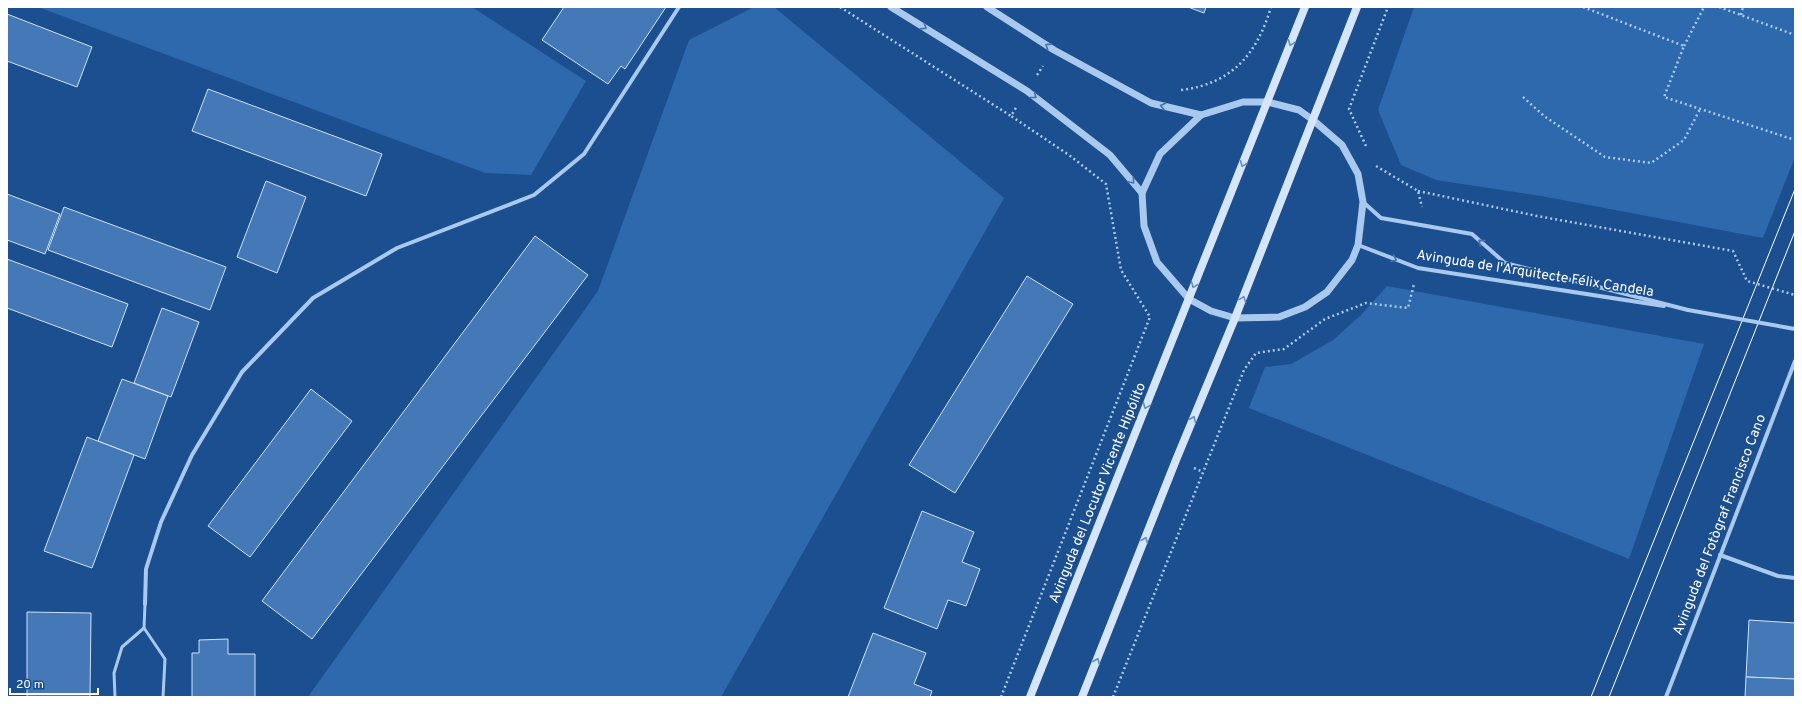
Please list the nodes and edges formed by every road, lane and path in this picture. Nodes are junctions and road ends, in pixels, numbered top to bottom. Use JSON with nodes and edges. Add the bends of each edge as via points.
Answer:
{"nodes":[{"id":1,"x":680,"y":7,"type":"edge"},
{"id":2,"x":840,"y":7,"type":"edge"},
{"id":3,"x":891,"y":7,"type":"edge"},
{"id":4,"x":987,"y":7,"type":"edge"},
{"id":5,"x":1271,"y":7,"type":"edge"},
{"id":6,"x":1305,"y":7,"type":"edge"},
{"id":7,"x":1358,"y":7,"type":"edge"},
{"id":8,"x":1388,"y":7,"type":"edge"},
{"id":9,"x":1583,"y":7,"type":"edge"},
{"id":10,"x":1704,"y":7,"type":"edge"},
{"id":11,"x":1718,"y":7,"type":"edge"},
{"id":12,"x":1744,"y":7,"type":"edge"},
{"id":13,"x":1741,"y":15,"type":"junction"},
{"id":14,"x":1795,"y":35,"type":"edge"},
{"id":15,"x":1684,"y":46,"type":"junction"},
{"id":16,"x":1054,"y":50,"type":"junction"},
{"id":17,"x":1176,"y":90,"type":"dead end"},
{"id":18,"x":1027,"y":91,"type":"junction"},
{"id":19,"x":1523,"y":97,"type":"dead end"},
{"id":20,"x":1268,"y":102,"type":"junction"},
{"id":21,"x":1700,"y":109,"type":"junction"},
{"id":22,"x":1201,"y":115,"type":"junction"},
{"id":23,"x":1011,"y":116,"type":"junction"},
{"id":24,"x":1313,"y":120,"type":"junction"},
{"id":25,"x":1795,"y":140,"type":"edge"},
{"id":26,"x":1370,"y":153,"type":"dead end"},
{"id":27,"x":1373,"y":160,"type":"dead end"},
{"id":28,"x":1418,"y":191,"type":"junction"},
{"id":29,"x":1142,"y":193,"type":"junction"},
{"id":30,"x":1363,"y":202,"type":"junction"},
{"id":31,"x":1426,"y":226,"type":"junction"},
{"id":32,"x":1358,"y":245,"type":"junction"},
{"id":33,"x":1418,"y":268,"type":"junction"},
{"id":34,"x":1795,"y":295,"type":"edge"},
{"id":35,"x":1189,"y":299,"type":"junction"},
{"id":36,"x":1688,"y":310,"type":"junction"},
{"id":37,"x":1235,"y":318,"type":"junction"},
{"id":38,"x":1795,"y":329,"type":"edge"},
{"id":39,"x":1795,"y":361,"type":"edge"},
{"id":40,"x":1720,"y":555,"type":"junction"},
{"id":41,"x":1795,"y":578,"type":"edge"},
{"id":42,"x":145,"y":604,"type":"joint"},
{"id":43,"x":144,"y":628,"type":"junction"},
{"id":44,"x":115,"y":697,"type":"edge"},
{"id":45,"x":163,"y":697,"type":"edge"},
{"id":46,"x":1001,"y":697,"type":"edge"},
{"id":47,"x":1030,"y":697,"type":"edge"},
{"id":48,"x":1082,"y":697,"type":"edge"},
{"id":49,"x":1113,"y":697,"type":"edge"},
{"id":50,"x":1666,"y":697,"type":"edge"}],
"edges":[{"from":1,"to":42,"type":"street","via":[[584,154],[534,195],[397,248],[313,298],[242,372],[192,455],[161,522],[146,569]]},
{"from":2,"to":23,"type":"path"},
{"from":3,"to":18,"type":"street","one_way":true},
{"from":16,"to":4,"type":"street","one_way":true},
{"from":5,"to":17,"type":"path","via":[[1254,48],[1231,72],[1202,87]]},
{"from":6,"to":20,"type":"main road","name":"Avinguda del Locutor Vicente Hipólito","one_way":true},
{"from":7,"to":24,"type":"main road"},
{"from":8,"to":26,"type":"path","via":[[1349,110]]},
{"from":9,"to":15,"type":"path"},
{"from":10,"to":15,"type":"path"},
{"from":11,"to":13,"type":"path"},
{"from":12,"to":13,"type":"path"},
{"from":13,"to":14,"type":"path"},
{"from":15,"to":21,"type":"path","via":[[1664,97]]},
{"from":16,"to":18,"type":"path"},
{"from":22,"to":16,"type":"street","one_way":true,"via":[[1151,103]]},
{"from":18,"to":23,"type":"path"},
{"from":18,"to":29,"type":"street","one_way":true,"via":[[1110,155]]},
{"from":19,"to":21,"type":"path","via":[[1544,116],[1605,157],[1651,163],[1684,140]]},
{"from":20,"to":22,"type":"street","via":[[1243,102]]},
{"from":20,"to":24,"type":"street","via":[[1299,110]]},
{"from":20,"to":35,"type":"main road","name":"Avinguda del Locutor Vicente Hipólito","one_way":true},
{"from":21,"to":25,"type":"path"},
{"from":22,"to":29,"type":"street","via":[[1160,154]]},
{"from":23,"to":46,"type":"path","via":[[1070,155],[1106,184],[1121,270],[1150,317]]},
{"from":24,"to":30,"type":"street","via":[[1342,145],[1358,174]]},
{"from":37,"to":24,"type":"main road","one_way":true},
{"from":27,"to":28,"type":"path","via":[[1376,167]]},
{"from":28,"to":31,"type":"path"},
{"from":28,"to":34,"type":"path","via":[[1537,216],[1733,251],[1747,281]]},
{"from":29,"to":35,"type":"street","via":[[1144,226],[1157,262]]},
{"from":30,"to":31,"type":"street","name":"Avinguda de l'Arquitecte Félix Candela","via":[[1381,218]]},
{"from":30,"to":32,"type":"street"},
{"from":36,"to":31,"type":"street","name":"Avinguda de l'Arquitecte Félix Candela","one_way":true,"via":[[1505,263],[1472,234]]},
{"from":32,"to":33,"type":"street","name":"Avinguda de l'Arquitecte Félix Candela","one_way":true},
{"from":32,"to":37,"type":"street","via":[[1352,260],[1327,292],[1305,307],[1279,317]]},
{"from":33,"to":36,"type":"street","name":"Avinguda de l'Arquitecte Félix Candela"},
{"from":33,"to":49,"type":"path","via":[[1408,308],[1366,303],[1325,320],[1284,349],[1256,353],[1244,370]]},
{"from":35,"to":37,"type":"street","via":[[1211,311]]},
{"from":35,"to":47,"type":"main road","name":"Avinguda del Locutor Vicente Hipólito","one_way":true},
{"from":36,"to":38,"type":"street","name":"Avinguda de l'Arquitecte Félix Candela","bridge":true},
{"from":48,"to":37,"type":"main road","one_way":true},
{"from":39,"to":40,"type":"street","name":"Avinguda del Fotògraf Francisco Cano"},
{"from":40,"to":41,"type":"street","via":[[1778,576]]},
{"from":40,"to":50,"type":"street","name":"Avinguda del Fotògraf Francisco Cano"},
{"from":42,"to":43,"type":"lane"},
{"from":43,"to":44,"type":"lane","via":[[122,647],[114,673]]},
{"from":43,"to":45,"type":"lane","via":[[165,659]]}]}
